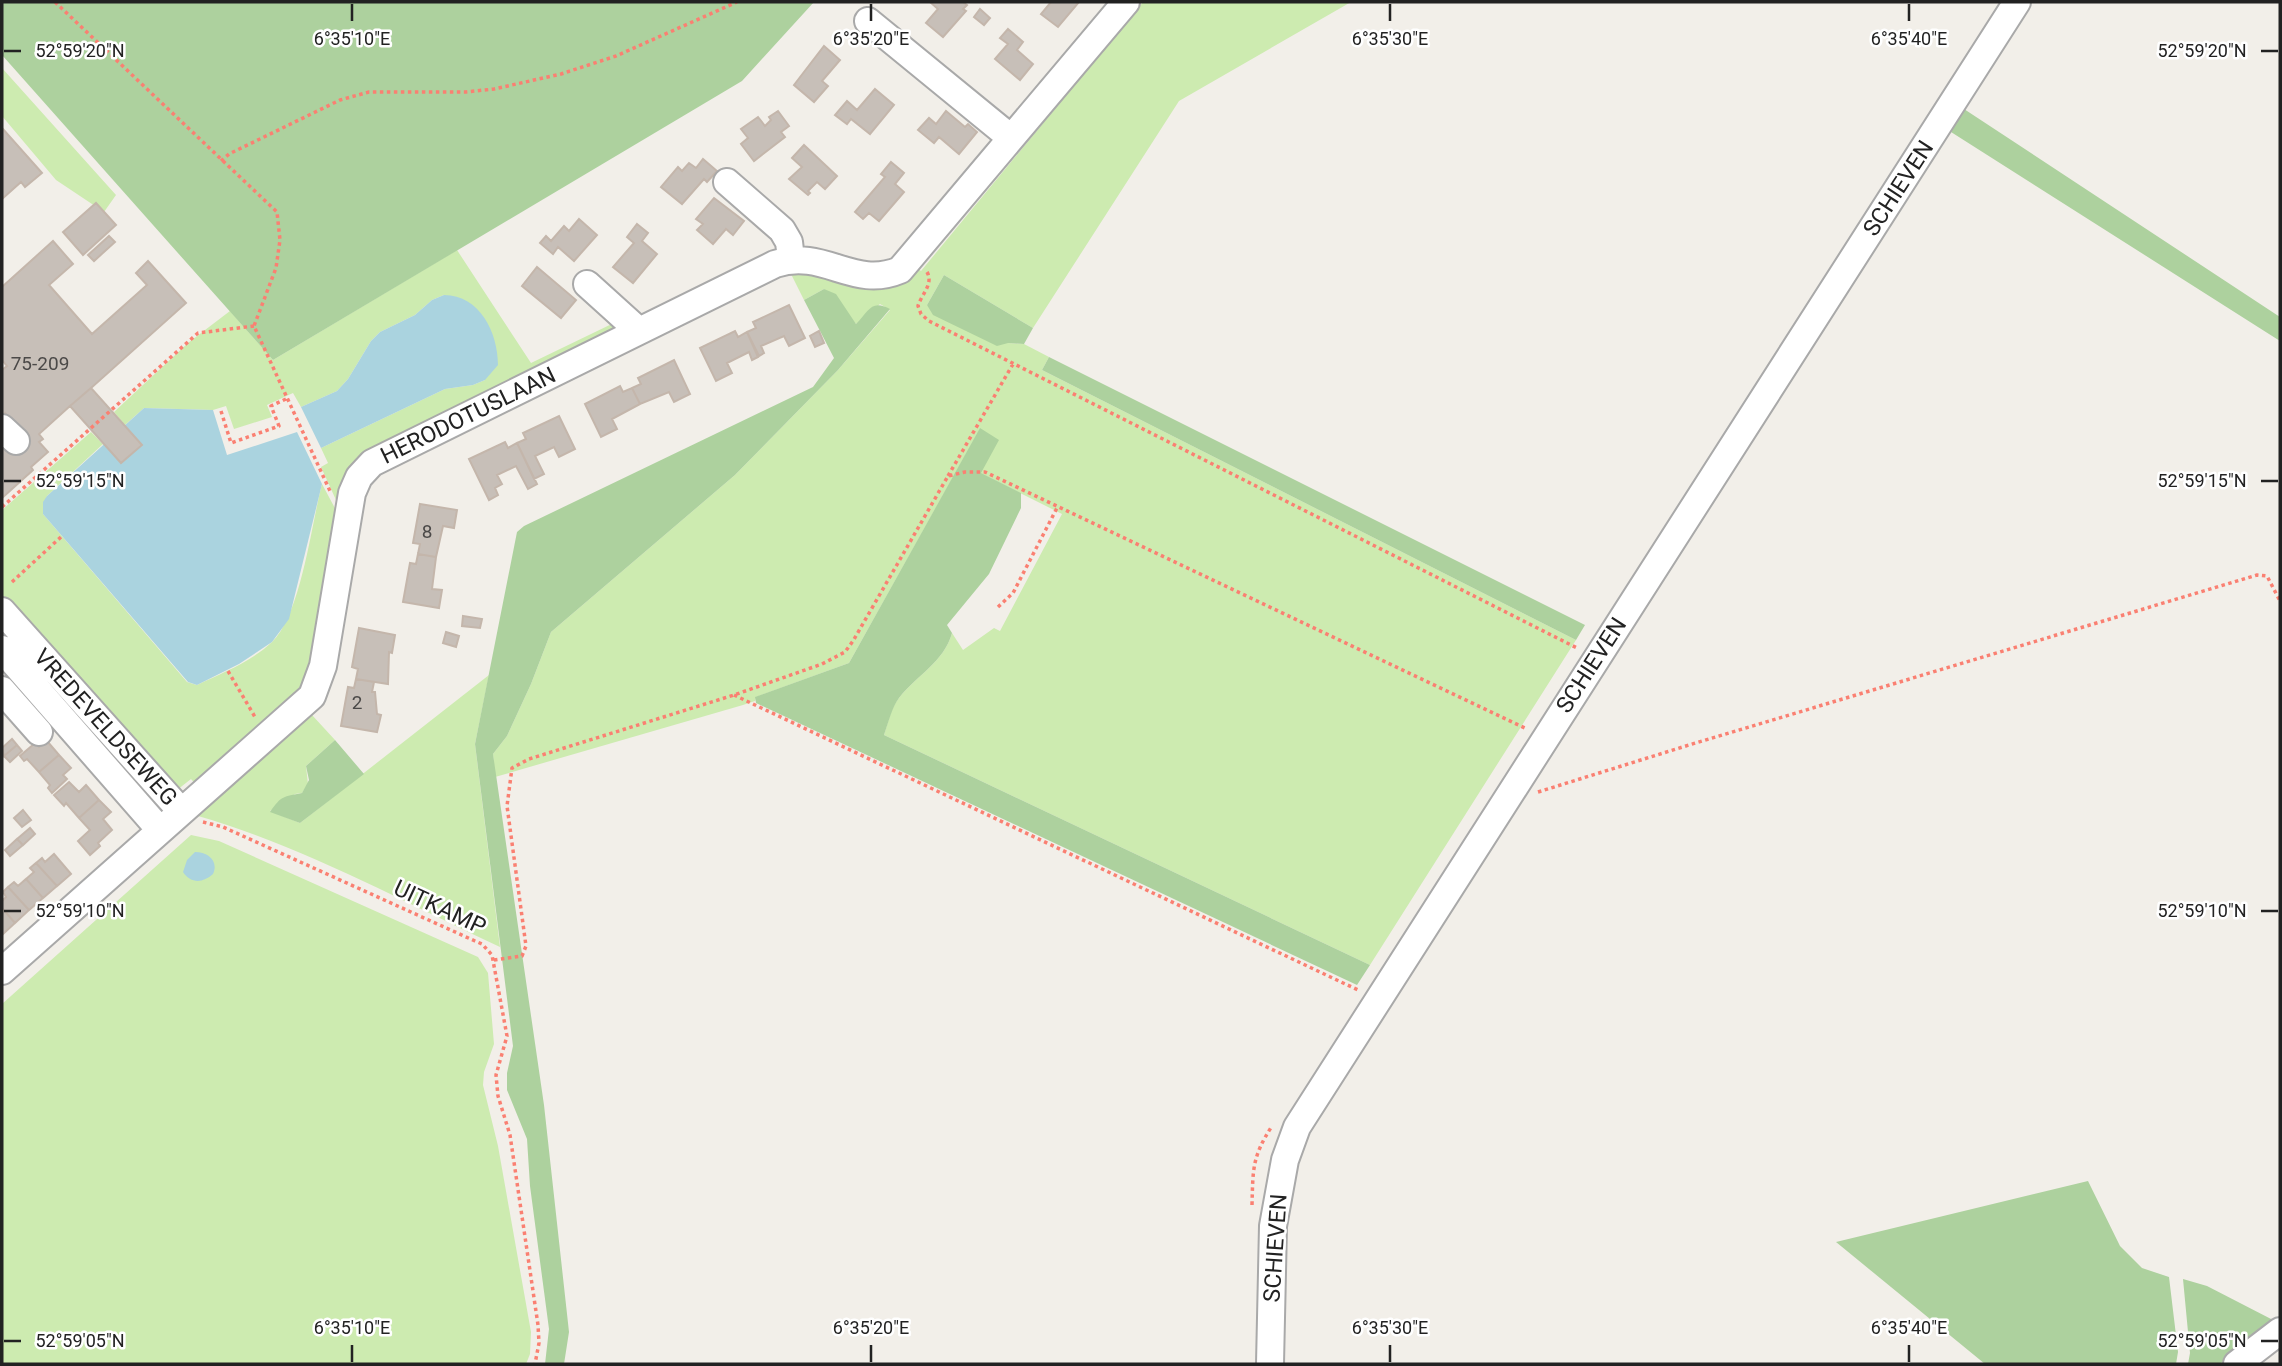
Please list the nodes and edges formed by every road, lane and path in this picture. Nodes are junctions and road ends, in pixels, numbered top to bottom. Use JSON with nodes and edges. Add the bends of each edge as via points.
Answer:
{"nodes":[{"id":1,"x":55,"y":2,"type":"edge"},
{"id":2,"x":737,"y":2,"type":"edge"},
{"id":3,"x":1126,"y":2,"type":"edge"},
{"id":4,"x":2017,"y":2,"type":"edge"},
{"id":5,"x":869,"y":21,"type":"dead end"},
{"id":6,"x":1011,"y":138,"type":"junction"},
{"id":7,"x":221,"y":161,"type":"junction"},
{"id":8,"x":727,"y":182,"type":"dead end"},
{"id":9,"x":791,"y":259,"type":"junction"},
{"id":10,"x":911,"y":259,"type":"junction"},
{"id":11,"x":587,"y":284,"type":"dead end"},
{"id":12,"x":254,"y":326,"type":"junction"},
{"id":13,"x":639,"y":331,"type":"junction"},
{"id":14,"x":1013,"y":364,"type":"junction"},
{"id":15,"x":288,"y":398,"type":"junction"},
{"id":16,"x":221,"y":411,"type":"dead end"},
{"id":17,"x":948,"y":476,"type":"junction"},
{"id":18,"x":335,"y":502,"type":"dead end"},
{"id":19,"x":1058,"y":506,"type":"junction"},
{"id":20,"x":2,"y":507,"type":"edge"},
{"id":21,"x":62,"y":536,"type":"dead end"},
{"id":22,"x":12,"y":582,"type":"dead end"},
{"id":23,"x":2280,"y":601,"type":"edge"},
{"id":24,"x":999,"y":607,"type":"dead end"},
{"id":25,"x":2,"y":611,"type":"edge"},
{"id":26,"x":1577,"y":648,"type":"dead end"},
{"id":27,"x":2,"y":649,"type":"edge"},
{"id":28,"x":228,"y":671,"type":"dead end"},
{"id":29,"x":40,"y":692,"type":"junction"},
{"id":30,"x":734,"y":695,"type":"junction"},
{"id":31,"x":10,"y":700,"type":"edge"},
{"id":32,"x":258,"y":722,"type":"dead end"},
{"id":33,"x":1527,"y":728,"type":"dead end"},
{"id":34,"x":39,"y":732,"type":"dead end"},
{"id":35,"x":1509,"y":793,"type":"junction"},
{"id":36,"x":181,"y":811,"type":"junction"},
{"id":37,"x":160,"y":830,"type":"junction"},
{"id":38,"x":494,"y":960,"type":"junction"},
{"id":39,"x":2,"y":971,"type":"edge"},
{"id":40,"x":1358,"y":990,"type":"dead end"},
{"id":41,"x":2280,"y":1331,"type":"edge"},
{"id":42,"x":535,"y":1364,"type":"edge"},
{"id":43,"x":1270,"y":1364,"type":"edge"},
{"id":44,"x":2237,"y":1364,"type":"edge"}],
"edges":[{"from":1,"to":7,"type":"path"},
{"from":2,"to":7,"type":"path","via":[[616,56],[561,74],[494,89],[369,92],[340,100]]},
{"from":3,"to":6,"type":"street"},
{"from":4,"to":35,"type":"street","name":"SCHIEVEN"},
{"from":5,"to":6,"type":"street"},
{"from":6,"to":10,"type":"street"},
{"from":7,"to":12,"type":"path","via":[[277,212],[276,268]]},
{"from":8,"to":9,"type":"street","via":[[782,230]]},
{"from":9,"to":10,"type":"street","via":[[811,260],[868,277],[886,276]]},
{"from":9,"to":13,"type":"street","name":"HERODOTUSLAAN"},
{"from":10,"to":14,"type":"path","via":[[930,277],[918,306],[921,314]]},
{"from":11,"to":13,"type":"street"},
{"from":12,"to":15,"type":"path"},
{"from":12,"to":20,"type":"path","via":[[198,333]]},
{"from":13,"to":36,"type":"street","name":"HERODOTUSLAAN","via":[[383,456],[365,469],[352,494],[323,666],[312,696]]},
{"from":14,"to":17,"type":"path"},
{"from":14,"to":26,"type":"path"},
{"from":15,"to":16,"type":"path","via":[[271,406],[278,426],[231,443]]},
{"from":15,"to":18,"type":"path"},
{"from":17,"to":19,"type":"path","via":[[985,472]]},
{"from":17,"to":30,"type":"path","via":[[845,652]]},
{"from":19,"to":24,"type":"path","via":[[1013,593]]},
{"from":19,"to":33,"type":"path"},
{"from":21,"to":22,"type":"path"},
{"from":23,"to":35,"type":"path","via":[[2267,576],[2257,575],[1524,798]]},
{"from":25,"to":36,"type":"street","name":"VREDEVELDSEWEG"},
{"from":27,"to":29,"type":"street","name":"VREDEVELDSEWEG"},
{"from":28,"to":32,"type":"path"},
{"from":29,"to":31,"type":"street","name":"VREDEVELDSEWEG"},
{"from":29,"to":37,"type":"street","name":"VREDEVELDSEWEG"},
{"from":30,"to":38,"type":"path","via":[[512,768],[507,806],[526,946],[523,956]]},
{"from":30,"to":40,"type":"path"},
{"from":31,"to":34,"type":"street","name":"VREDEVELDSEWEG"},
{"from":35,"to":43,"type":"street","name":"SCHIEVEN","via":[[1297,1127],[1285,1160],[1273,1226]]},
{"from":36,"to":37,"type":"street","name":"VREDEVELDSEWEG"},
{"from":36,"to":38,"type":"path","name":"UITKAMP","via":[[482,944]]},
{"from":37,"to":39,"type":"street"},
{"from":38,"to":42,"type":"path","name":"UITKAMP","via":[[507,1036],[496,1075],[498,1096],[510,1135],[538,1325]]},
{"from":41,"to":44,"type":"street"}]}
